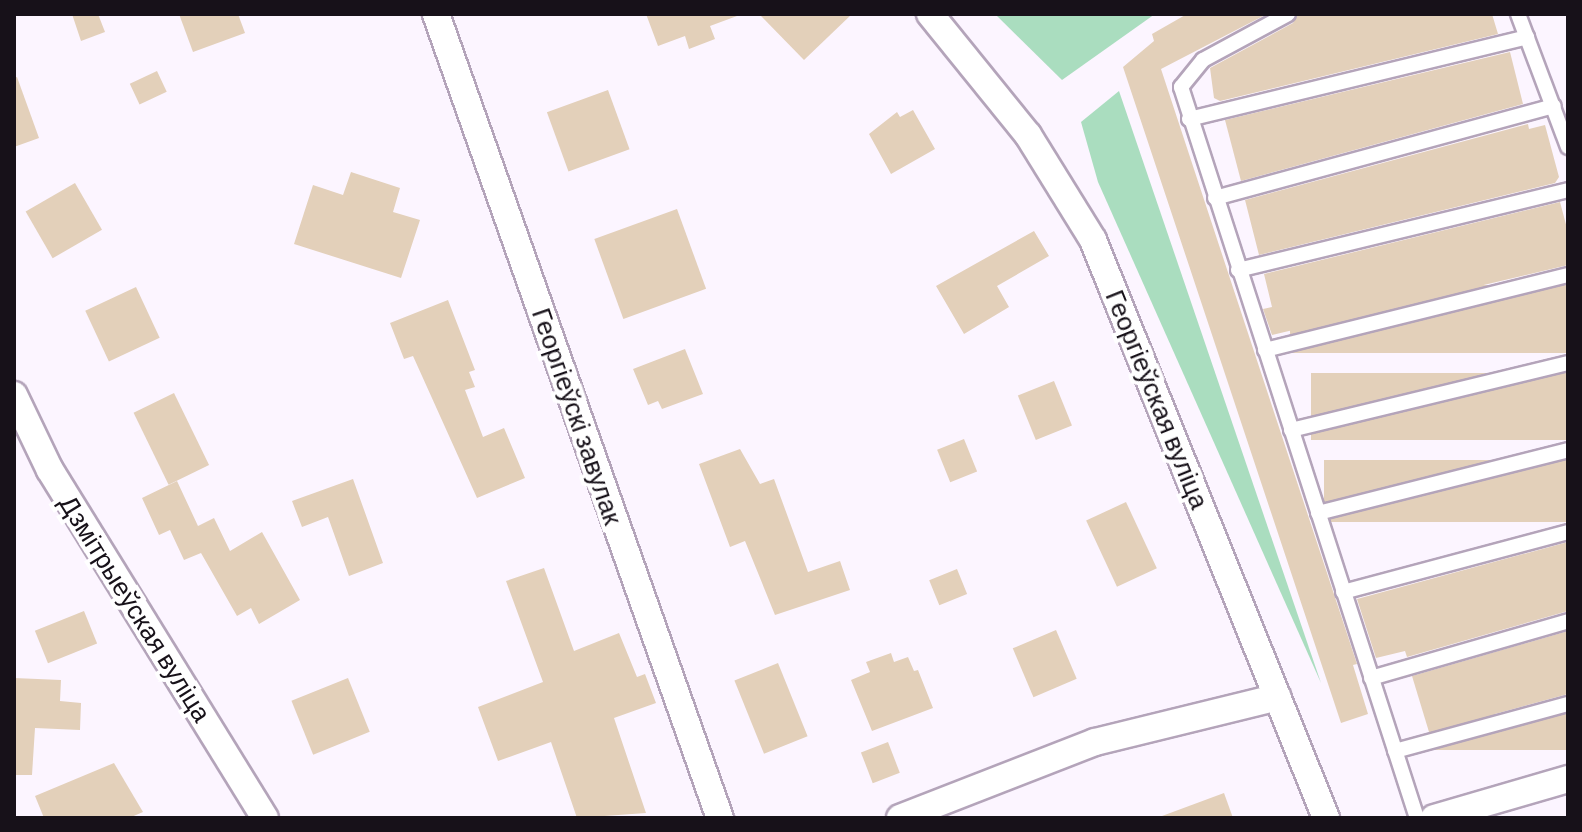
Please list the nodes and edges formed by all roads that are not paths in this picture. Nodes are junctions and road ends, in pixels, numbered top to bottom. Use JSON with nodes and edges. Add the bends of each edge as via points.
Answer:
{"nodes":[{"id":1,"x":436,"y":14,"type":"edge"},
{"id":2,"x":930,"y":14,"type":"edge"},
{"id":3,"x":1288,"y":14,"type":"edge"},
{"id":4,"x":1518,"y":14,"type":"edge"},
{"id":5,"x":1527,"y":37,"type":"junction"},
{"id":6,"x":1554,"y":106,"type":"junction"},
{"id":7,"x":1189,"y":119,"type":"junction"},
{"id":8,"x":1568,"y":147,"type":"edge"},
{"id":9,"x":1568,"y":190,"type":"edge"},
{"id":10,"x":1215,"y":198,"type":"junction"},
{"id":11,"x":1238,"y":270,"type":"junction"},
{"id":12,"x":1568,"y":275,"type":"edge"},
{"id":13,"x":1265,"y":350,"type":"junction"},
{"id":14,"x":1568,"y":363,"type":"edge"},
{"id":15,"x":14,"y":395,"type":"edge"},
{"id":16,"x":1291,"y":430,"type":"junction"},
{"id":17,"x":1568,"y":450,"type":"edge"},
{"id":18,"x":1318,"y":513,"type":"junction"},
{"id":19,"x":1568,"y":532,"type":"edge"},
{"id":20,"x":1343,"y":592,"type":"junction"},
{"id":21,"x":1568,"y":621,"type":"edge"},
{"id":22,"x":1371,"y":678,"type":"junction"},
{"id":23,"x":1278,"y":697,"type":"junction"},
{"id":24,"x":1568,"y":704,"type":"edge"},
{"id":25,"x":1395,"y":751,"type":"junction"},
{"id":26,"x":1568,"y":779,"type":"edge"},
{"id":27,"x":265,"y":818,"type":"edge"},
{"id":28,"x":720,"y":818,"type":"edge"},
{"id":29,"x":900,"y":818,"type":"edge"},
{"id":30,"x":1326,"y":818,"type":"edge"},
{"id":31,"x":1417,"y":818,"type":"edge"},
{"id":32,"x":1434,"y":818,"type":"edge"}],
"edges":[{"from":1,"to":28,"type":"street","name":"Георгіеўскі завулак"},
{"from":2,"to":23,"type":"street","name":"Георгіеўская вуліца","via":[[1028,135],[1093,240]]},
{"from":3,"to":7,"type":"lane","via":[[1203,60],[1181,87]]},
{"from":4,"to":5,"type":"lane"},
{"from":5,"to":6,"type":"lane"},
{"from":5,"to":7,"type":"lane"},
{"from":6,"to":8,"type":"lane"},
{"from":6,"to":10,"type":"lane"},
{"from":7,"to":10,"type":"lane"},
{"from":9,"to":11,"type":"lane"},
{"from":10,"to":11,"type":"lane"},
{"from":11,"to":13,"type":"lane"},
{"from":12,"to":13,"type":"lane"},
{"from":13,"to":16,"type":"lane"},
{"from":14,"to":16,"type":"lane"},
{"from":15,"to":27,"type":"street","name":"Дзмітрыеўская вуліца","via":[[50,470]]},
{"from":16,"to":18,"type":"lane"},
{"from":17,"to":18,"type":"lane"},
{"from":18,"to":20,"type":"lane"},
{"from":19,"to":20,"type":"lane"},
{"from":20,"to":22,"type":"lane"},
{"from":21,"to":22,"type":"lane"},
{"from":22,"to":25,"type":"lane"},
{"from":23,"to":29,"type":"street","via":[[1095,742]]},
{"from":23,"to":30,"type":"street","name":"Георгіеўская вуліца"},
{"from":24,"to":25,"type":"lane"},
{"from":25,"to":31,"type":"lane"},
{"from":26,"to":32,"type":"street"}]}
